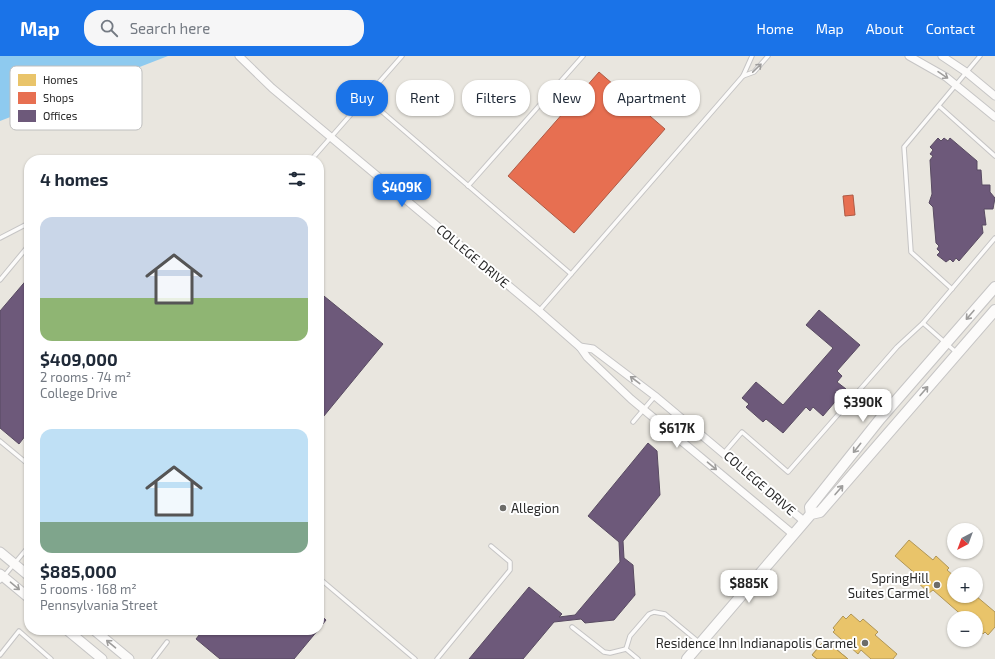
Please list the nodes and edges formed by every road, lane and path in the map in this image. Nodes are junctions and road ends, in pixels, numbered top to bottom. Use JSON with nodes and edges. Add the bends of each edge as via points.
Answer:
{"nodes":[{"id":1,"x":239,"y":56,"type":"edge"},
{"id":2,"x":402,"y":56,"type":"edge"},
{"id":3,"x":583,"y":56,"type":"edge"},
{"id":4,"x":752,"y":56,"type":"edge"},
{"id":5,"x":768,"y":56,"type":"edge"},
{"id":6,"x":909,"y":56,"type":"edge"},
{"id":7,"x":942,"y":56,"type":"edge"},
{"id":8,"x":980,"y":56,"type":"edge"},
{"id":9,"x":966,"y":72,"type":"junction"},
{"id":10,"x":742,"y":76,"type":"junction"},
{"id":11,"x":381,"y":80,"type":"edge"},
{"id":12,"x":956,"y":85,"type":"junction"},
{"id":13,"x":995,"y":96,"type":"edge"},
{"id":14,"x":939,"y":106,"type":"junction"},
{"id":15,"x":351,"y":116,"type":"edge"},
{"id":16,"x":387,"y":116,"type":"edge"},
{"id":17,"x":995,"y":117,"type":"edge"},
{"id":18,"x":333,"y":137,"type":"junction"},
{"id":19,"x":316,"y":155,"type":"edge"},
{"id":20,"x":995,"y":156,"type":"edge"},
{"id":21,"x":468,"y":186,"type":"junction"},
{"id":22,"x":24,"y":227,"type":"edge"},
{"id":23,"x":0,"y":238,"type":"edge"},
{"id":24,"x":995,"y":238,"type":"edge"},
{"id":25,"x":24,"y":252,"type":"edge"},
{"id":26,"x":571,"y":274,"type":"junction"},
{"id":27,"x":0,"y":280,"type":"edge"},
{"id":28,"x":995,"y":287,"type":"edge"},
{"id":29,"x":952,"y":289,"type":"junction"},
{"id":30,"x":995,"y":310,"type":"edge"},
{"id":31,"x":539,"y":311,"type":"junction"},
{"id":32,"x":923,"y":323,"type":"junction"},
{"id":33,"x":946,"y":344,"type":"junction"},
{"id":34,"x":580,"y":346,"type":"junction"},
{"id":35,"x":957,"y":354,"type":"junction"},
{"id":36,"x":655,"y":396,"type":"junction"},
{"id":37,"x":643,"y":409,"type":"junction"},
{"id":38,"x":632,"y":422,"type":"dead end"},
{"id":39,"x":0,"y":441,"type":"edge"},
{"id":40,"x":724,"y":453,"type":"junction"},
{"id":41,"x":24,"y":461,"type":"edge"},
{"id":42,"x":808,"y":518,"type":"junction"},
{"id":43,"x":794,"y":535,"type":"junction"},
{"id":44,"x":491,"y":546,"type":"dead end"},
{"id":45,"x":0,"y":552,"type":"edge"},
{"id":46,"x":24,"y":552,"type":"edge"},
{"id":47,"x":14,"y":563,"type":"junction"},
{"id":48,"x":24,"y":572,"type":"edge"},
{"id":49,"x":1,"y":577,"type":"edge"},
{"id":50,"x":324,"y":582,"type":"edge"},
{"id":51,"x":24,"y":594,"type":"edge"},
{"id":52,"x":572,"y":628,"type":"dead end"},
{"id":53,"x":73,"y":635,"type":"edge"},
{"id":54,"x":100,"y":635,"type":"edge"},
{"id":55,"x":167,"y":642,"type":"dead end"},
{"id":56,"x":700,"y":644,"type":"junction"},
{"id":57,"x":626,"y":649,"type":"junction"},
{"id":58,"x":0,"y":655,"type":"edge"},
{"id":59,"x":51,"y":659,"type":"edge"},
{"id":60,"x":102,"y":659,"type":"edge"},
{"id":61,"x":129,"y":659,"type":"edge"},
{"id":62,"x":154,"y":659,"type":"edge"},
{"id":63,"x":415,"y":659,"type":"edge"},
{"id":64,"x":437,"y":659,"type":"edge"},
{"id":65,"x":638,"y":659,"type":"edge"},
{"id":66,"x":687,"y":659,"type":"edge"}],
"edges":[{"from":1,"to":18,"type":"street","name":"COLLEGE DRIVE","via":[[272,88]]},
{"from":2,"to":11,"type":"lane"},
{"from":3,"to":21,"type":"lane"},
{"from":4,"to":10,"type":"lane"},
{"from":10,"to":5,"type":"lane","one_way":true,"via":[[754,72]]},
{"from":6,"to":12,"type":"street","one_way":true},
{"from":7,"to":9,"type":"street"},
{"from":8,"to":9,"type":"lane"},
{"from":9,"to":12,"type":"lane"},
{"from":9,"to":13,"type":"street"},
{"from":10,"to":26,"type":"lane"},
{"from":12,"to":14,"type":"lane"},
{"from":12,"to":17,"type":"street"},
{"from":14,"to":20,"type":"lane"},
{"from":14,"to":29,"type":"lane","via":[[904,147],[911,252]]},
{"from":15,"to":18,"type":"lane"},
{"from":16,"to":21,"type":"lane"},
{"from":18,"to":19,"type":"lane"},
{"from":18,"to":31,"type":"street","name":"COLLEGE DRIVE"},
{"from":21,"to":26,"type":"lane"},
{"from":22,"to":23,"type":"lane"},
{"from":24,"to":29,"type":"lane"},
{"from":25,"to":27,"type":"lane"},
{"from":26,"to":31,"type":"lane"},
{"from":28,"to":33,"type":"main road","one_way":true},
{"from":29,"to":32,"type":"lane"},
{"from":30,"to":35,"type":"main road"},
{"from":31,"to":34,"type":"street","name":"COLLEGE DRIVE"},
{"from":32,"to":33,"type":"lane"},
{"from":32,"to":40,"type":"lane","via":[[897,347],[788,472],[742,432]]},
{"from":33,"to":35,"type":"lane"},
{"from":33,"to":42,"type":"main road","one_way":true,"via":[[880,419],[810,507]]},
{"from":36,"to":34,"type":"street","name":"COLLEGE DRIVE","one_way":true,"via":[[593,349]]},
{"from":34,"to":37,"type":"street","name":"COLLEGE DRIVE","via":[[587,358]]},
{"from":42,"to":35,"type":"main road","one_way":true,"via":[[820,512]]},
{"from":36,"to":37,"type":"lane"},
{"from":36,"to":40,"type":"street","name":"COLLEGE DRIVE"},
{"from":37,"to":38,"type":"lane"},
{"from":37,"to":43,"type":"street","name":"COLLEGE DRIVE","one_way":true},
{"from":39,"to":41,"type":"lane"},
{"from":40,"to":42,"type":"street","name":"COLLEGE DRIVE"},
{"from":42,"to":43,"type":"main road"},
{"from":43,"to":56,"type":"main road"},
{"from":44,"to":64,"type":"lane","via":[[510,562],[510,570]]},
{"from":45,"to":47,"type":"street"},
{"from":46,"to":47,"type":"lane"},
{"from":47,"to":48,"type":"street"},
{"from":47,"to":49,"type":"lane"},
{"from":49,"to":51,"type":"street","one_way":true},
{"from":50,"to":63,"type":"lane"},
{"from":52,"to":57,"type":"lane","via":[[604,652]]},
{"from":53,"to":60,"type":"street"},
{"from":61,"to":54,"type":"street","one_way":true},
{"from":55,"to":62,"type":"lane"},
{"from":56,"to":57,"type":"lane","via":[[665,614],[654,612],[649,614],[630,636]]},
{"from":56,"to":66,"type":"main road"},
{"from":57,"to":65,"type":"lane"},
{"from":58,"to":59,"type":"lane","via":[[19,631]]}]}
